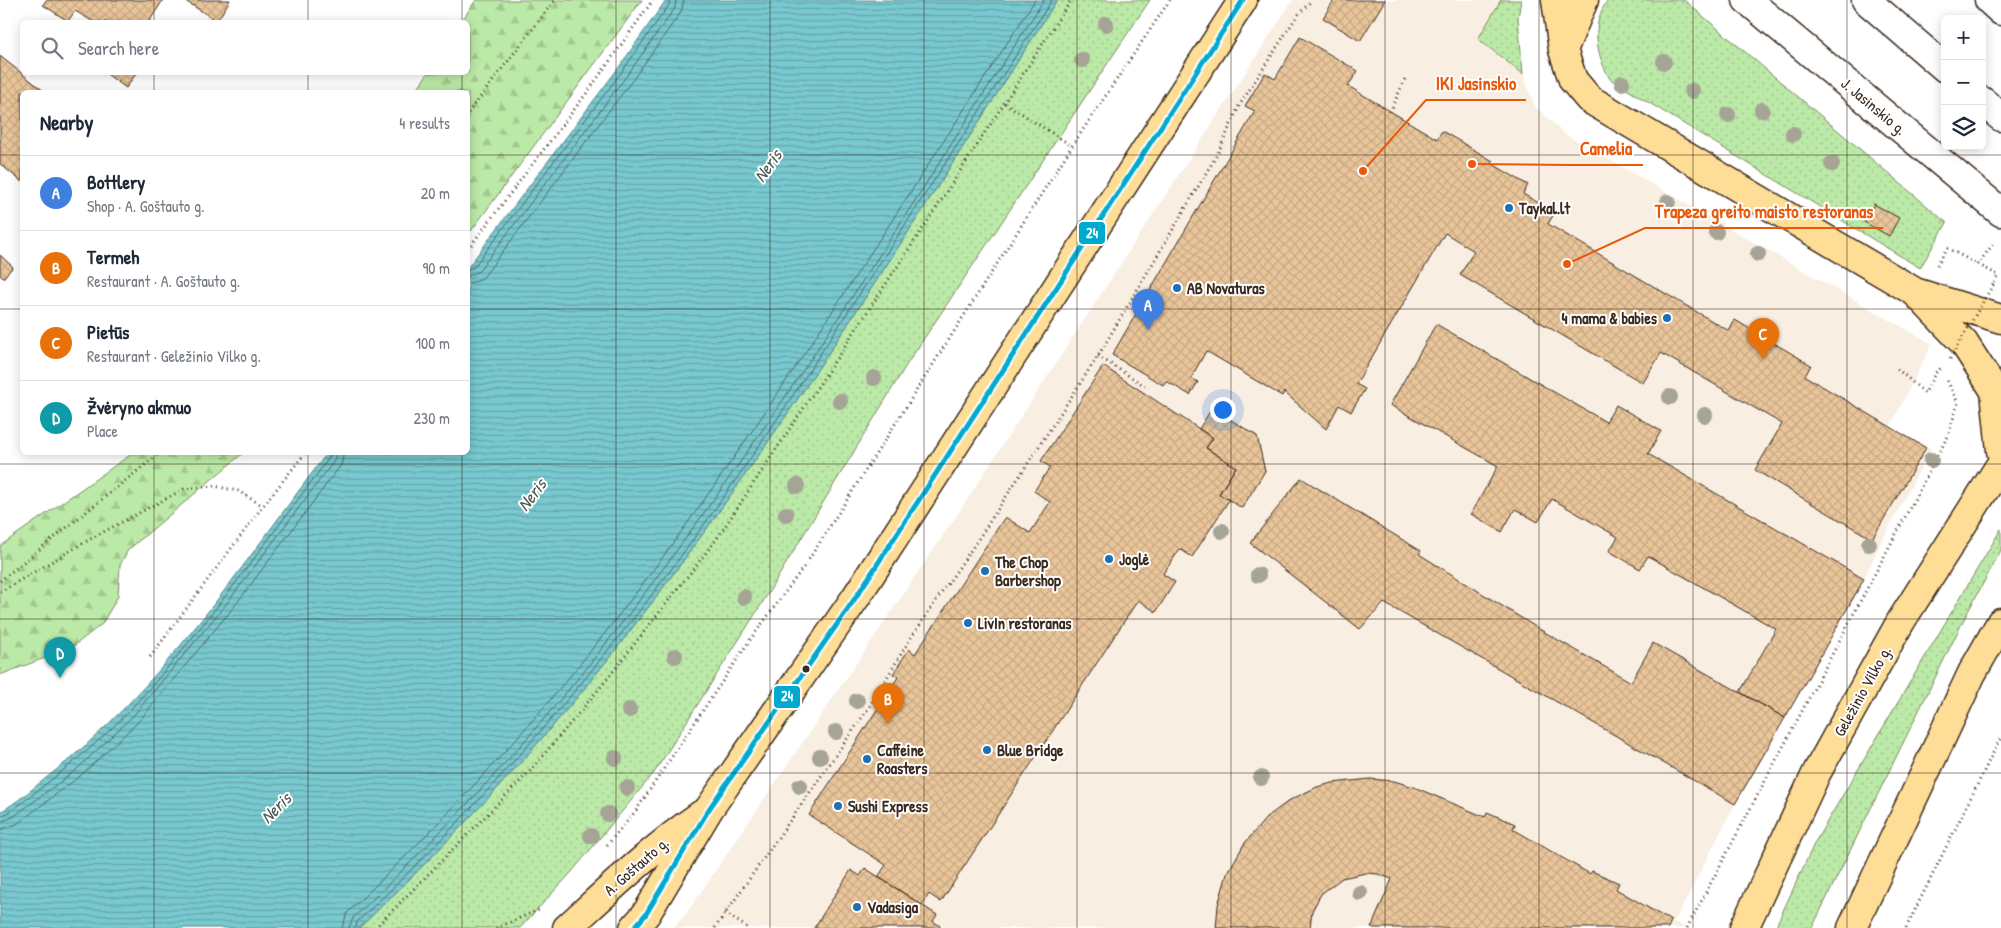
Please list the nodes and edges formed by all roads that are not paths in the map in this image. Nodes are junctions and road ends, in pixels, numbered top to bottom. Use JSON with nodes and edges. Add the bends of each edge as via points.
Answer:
{"nodes":[{"id":1,"x":1243,"y":0,"type":"edge"},
{"id":2,"x":1556,"y":0,"type":"edge"},
{"id":3,"x":1584,"y":0,"type":"edge"},
{"id":4,"x":1747,"y":0,"type":"edge"},
{"id":5,"x":1866,"y":0,"type":"edge"},
{"id":6,"x":1989,"y":0,"type":"edge"},
{"id":7,"x":2001,"y":10,"type":"edge"},
{"id":8,"x":1563,"y":50,"type":"junction"},
{"id":9,"x":1941,"y":65,"type":"edge"},
{"id":10,"x":1986,"y":104,"type":"edge"},
{"id":11,"x":2001,"y":117,"type":"edge"},
{"id":12,"x":2001,"y":212,"type":"edge"},
{"id":13,"x":1915,"y":292,"type":"junction"},
{"id":14,"x":2001,"y":319,"type":"edge"},
{"id":15,"x":2001,"y":451,"type":"edge"},
{"id":16,"x":2001,"y":464,"type":"edge"},
{"id":17,"x":2001,"y":622,"type":"edge"},
{"id":18,"x":709,"y":809,"type":"junction"},
{"id":19,"x":640,"y":921,"type":"edge"},
{"id":20,"x":567,"y":928,"type":"edge"},
{"id":21,"x":1744,"y":928,"type":"edge"},
{"id":22,"x":1852,"y":928,"type":"edge"}],
"edges":[{"from":1,"to":18,"type":"main road","name":"A. Goštauto g.","via":[[862,589]]},
{"from":2,"to":8,"type":"main road"},
{"from":3,"to":8,"type":"main road"},
{"from":4,"to":12,"type":"main road","name":"J. Jasinskio g."},
{"from":5,"to":9,"type":"main road"},
{"from":6,"to":7,"type":"main road"},
{"from":8,"to":13,"type":"main road","via":[[1573,80],[1590,99]]},
{"from":10,"to":11,"type":"main road"},
{"from":13,"to":14,"type":"main road"},
{"from":13,"to":15,"type":"main road","via":[[1964,343],[1995,391]]},
{"from":16,"to":21,"type":"main road","name":"Geležinio Vilko g.","via":[[1901,620],[1817,772]]},
{"from":17,"to":22,"type":"main road","via":[[1972,673]]},
{"from":18,"to":19,"type":"main road","name":"A. Goštauto g."},
{"from":18,"to":20,"type":"main road","name":"A. Goštauto g.","via":[[664,841]]}]}
